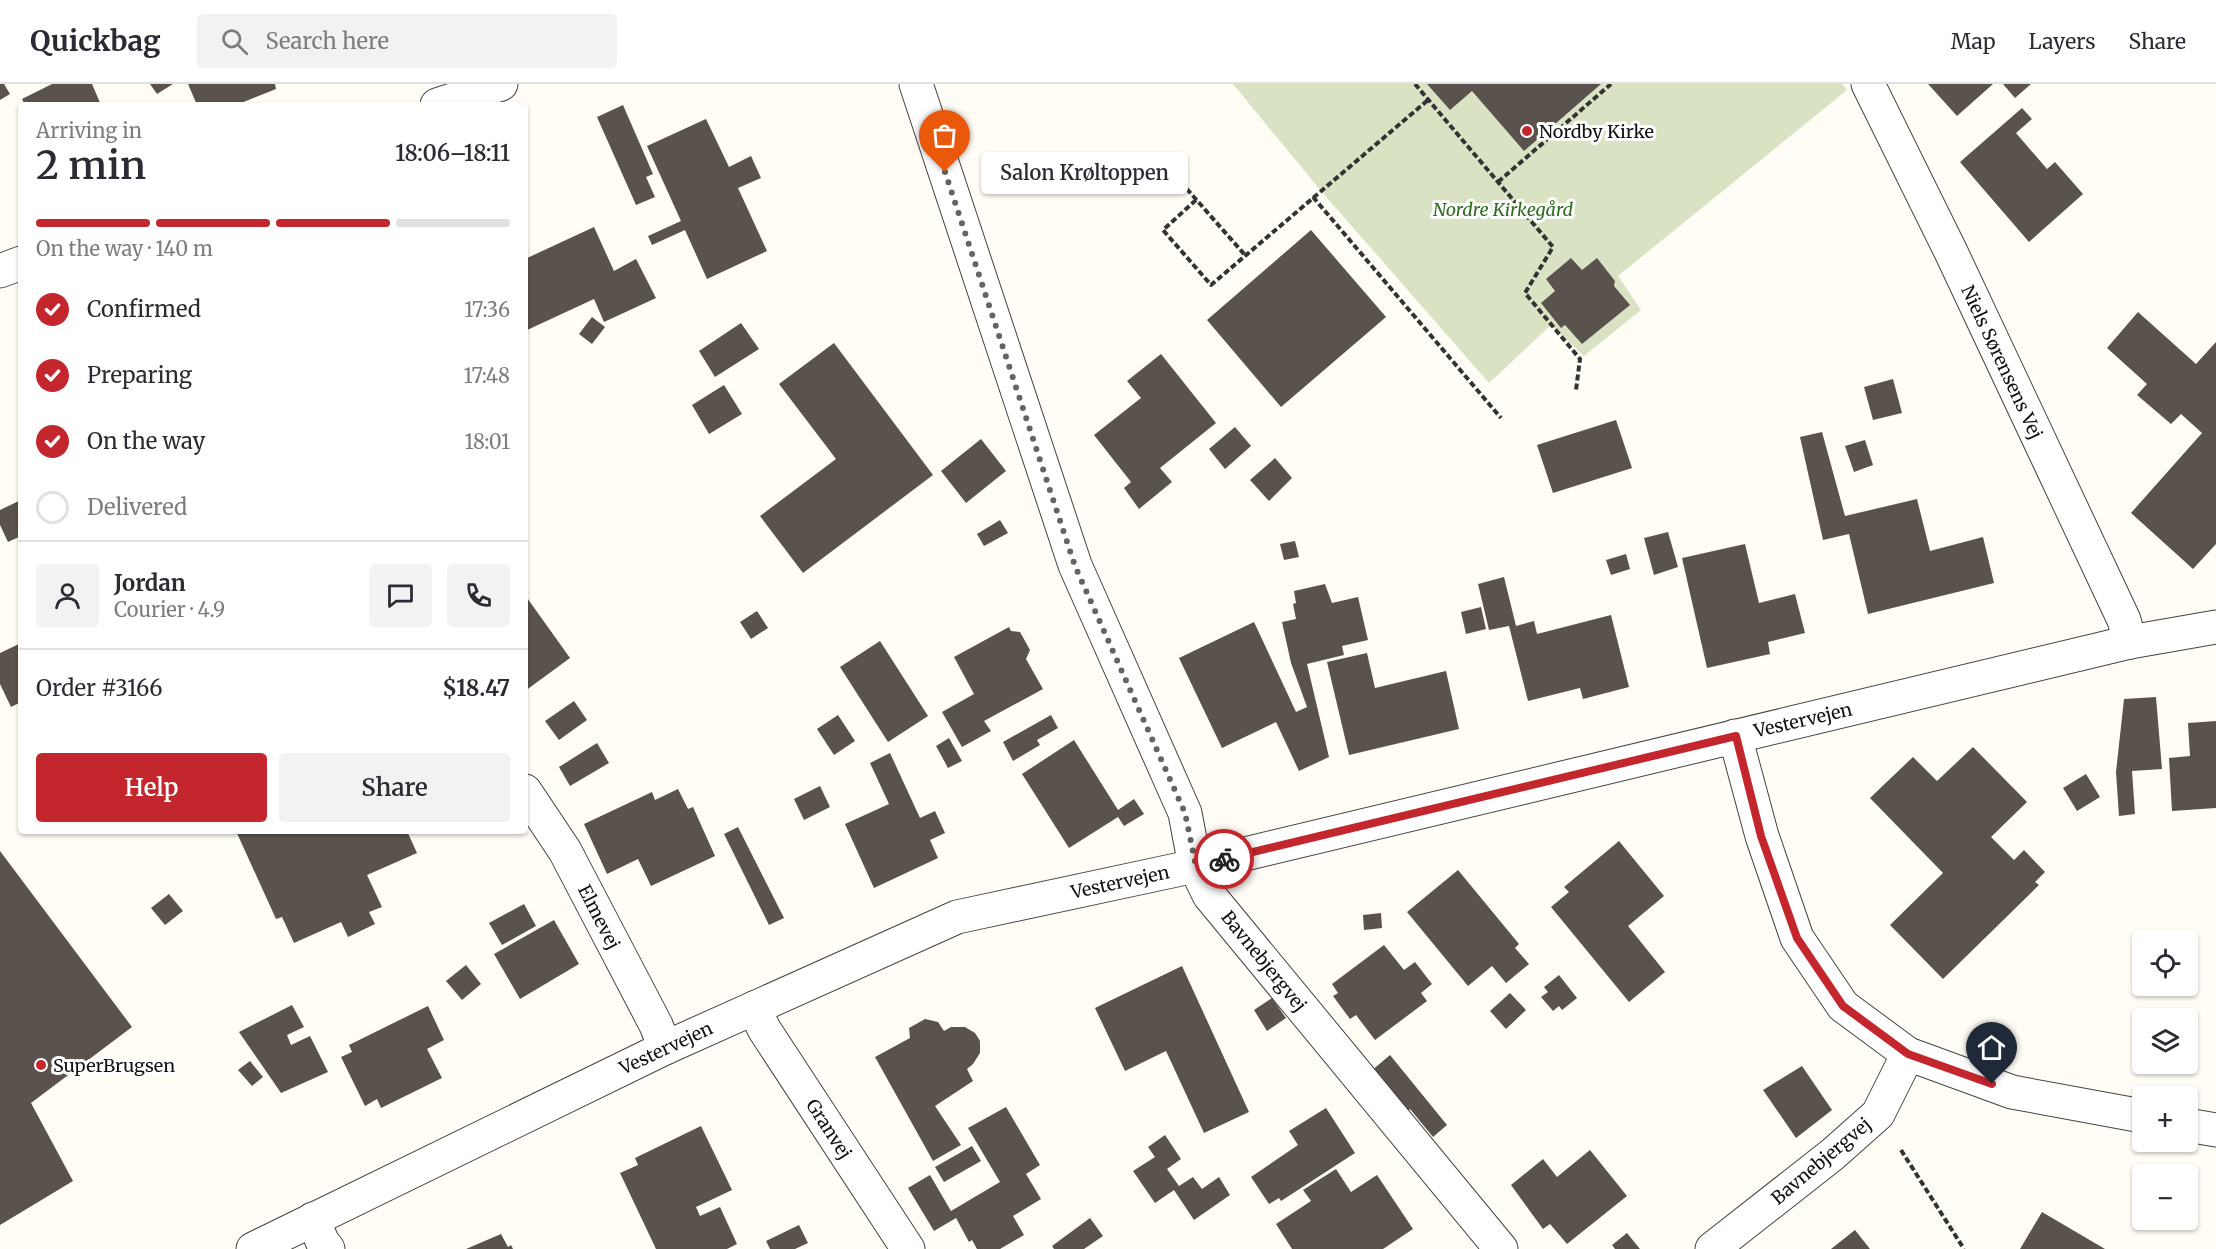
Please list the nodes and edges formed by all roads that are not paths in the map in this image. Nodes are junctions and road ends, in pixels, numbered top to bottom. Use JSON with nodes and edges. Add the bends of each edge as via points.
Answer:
{"nodes":[{"id":1,"x":501,"y":84,"type":"edge"},
{"id":2,"x":916,"y":84,"type":"edge"},
{"id":3,"x":1868,"y":84,"type":"edge"},
{"id":4,"x":446,"y":102,"type":"edge"},
{"id":5,"x":18,"y":264,"type":"edge"},
{"id":6,"x":0,"y":271,"type":"edge"},
{"id":7,"x":2216,"y":627,"type":"edge"},
{"id":8,"x":2130,"y":642,"type":"junction"},
{"id":9,"x":1736,"y":736,"type":"junction"},
{"id":10,"x":528,"y":796,"type":"edge"},
{"id":11,"x":1196,"y":866,"type":"junction"},
{"id":12,"x":754,"y":1008,"type":"junction"},
{"id":13,"x":665,"y":1048,"type":"junction"},
{"id":14,"x":1908,"y":1054,"type":"junction"},
{"id":15,"x":2132,"y":1114,"type":"edge"},
{"id":16,"x":2198,"y":1127,"type":"edge"},
{"id":17,"x":2216,"y":1130,"type":"edge"},
{"id":18,"x":313,"y":1219,"type":"junction"},
{"id":19,"x":253,"y":1249,"type":"edge"},
{"id":20,"x":328,"y":1249,"type":"edge"},
{"id":21,"x":908,"y":1249,"type":"edge"},
{"id":22,"x":1501,"y":1249,"type":"edge"},
{"id":23,"x":1712,"y":1249,"type":"edge"}],
"edges":[{"from":1,"to":4,"type":"street"},
{"from":2,"to":11,"type":"street","name":"Bavnebjergvej","via":[[1075,566],[1185,813]]},
{"from":3,"to":8,"type":"street","name":"Niels Sørensens Vej","via":[[2124,620]]},
{"from":5,"to":6,"type":"street"},
{"from":7,"to":8,"type":"street","name":"Vestervejen"},
{"from":8,"to":9,"type":"street","name":"Vestervejen"},
{"from":9,"to":11,"type":"street","name":"Vestervejen"},
{"from":9,"to":14,"type":"street","via":[[1761,836],[1797,938],[1843,1006]]},
{"from":10,"to":13,"type":"street","name":"Elmevej","via":[[565,851]]},
{"from":11,"to":12,"type":"street","name":"Vestervejen","via":[[957,917]]},
{"from":11,"to":22,"type":"street","name":"Bavnebjergvej","via":[[1209,895]]},
{"from":12,"to":13,"type":"street","name":"Vestervejen"},
{"from":12,"to":21,"type":"street","name":"Granvej"},
{"from":13,"to":18,"type":"street","name":"Vestervejen"},
{"from":14,"to":15,"type":"street","via":[[2013,1092]]},
{"from":14,"to":23,"type":"street","name":"Bavnebjergvej","via":[[1878,1114]]},
{"from":16,"to":17,"type":"street"},
{"from":18,"to":19,"type":"street","name":"Vestervejen"},
{"from":18,"to":20,"type":"street"}]}
